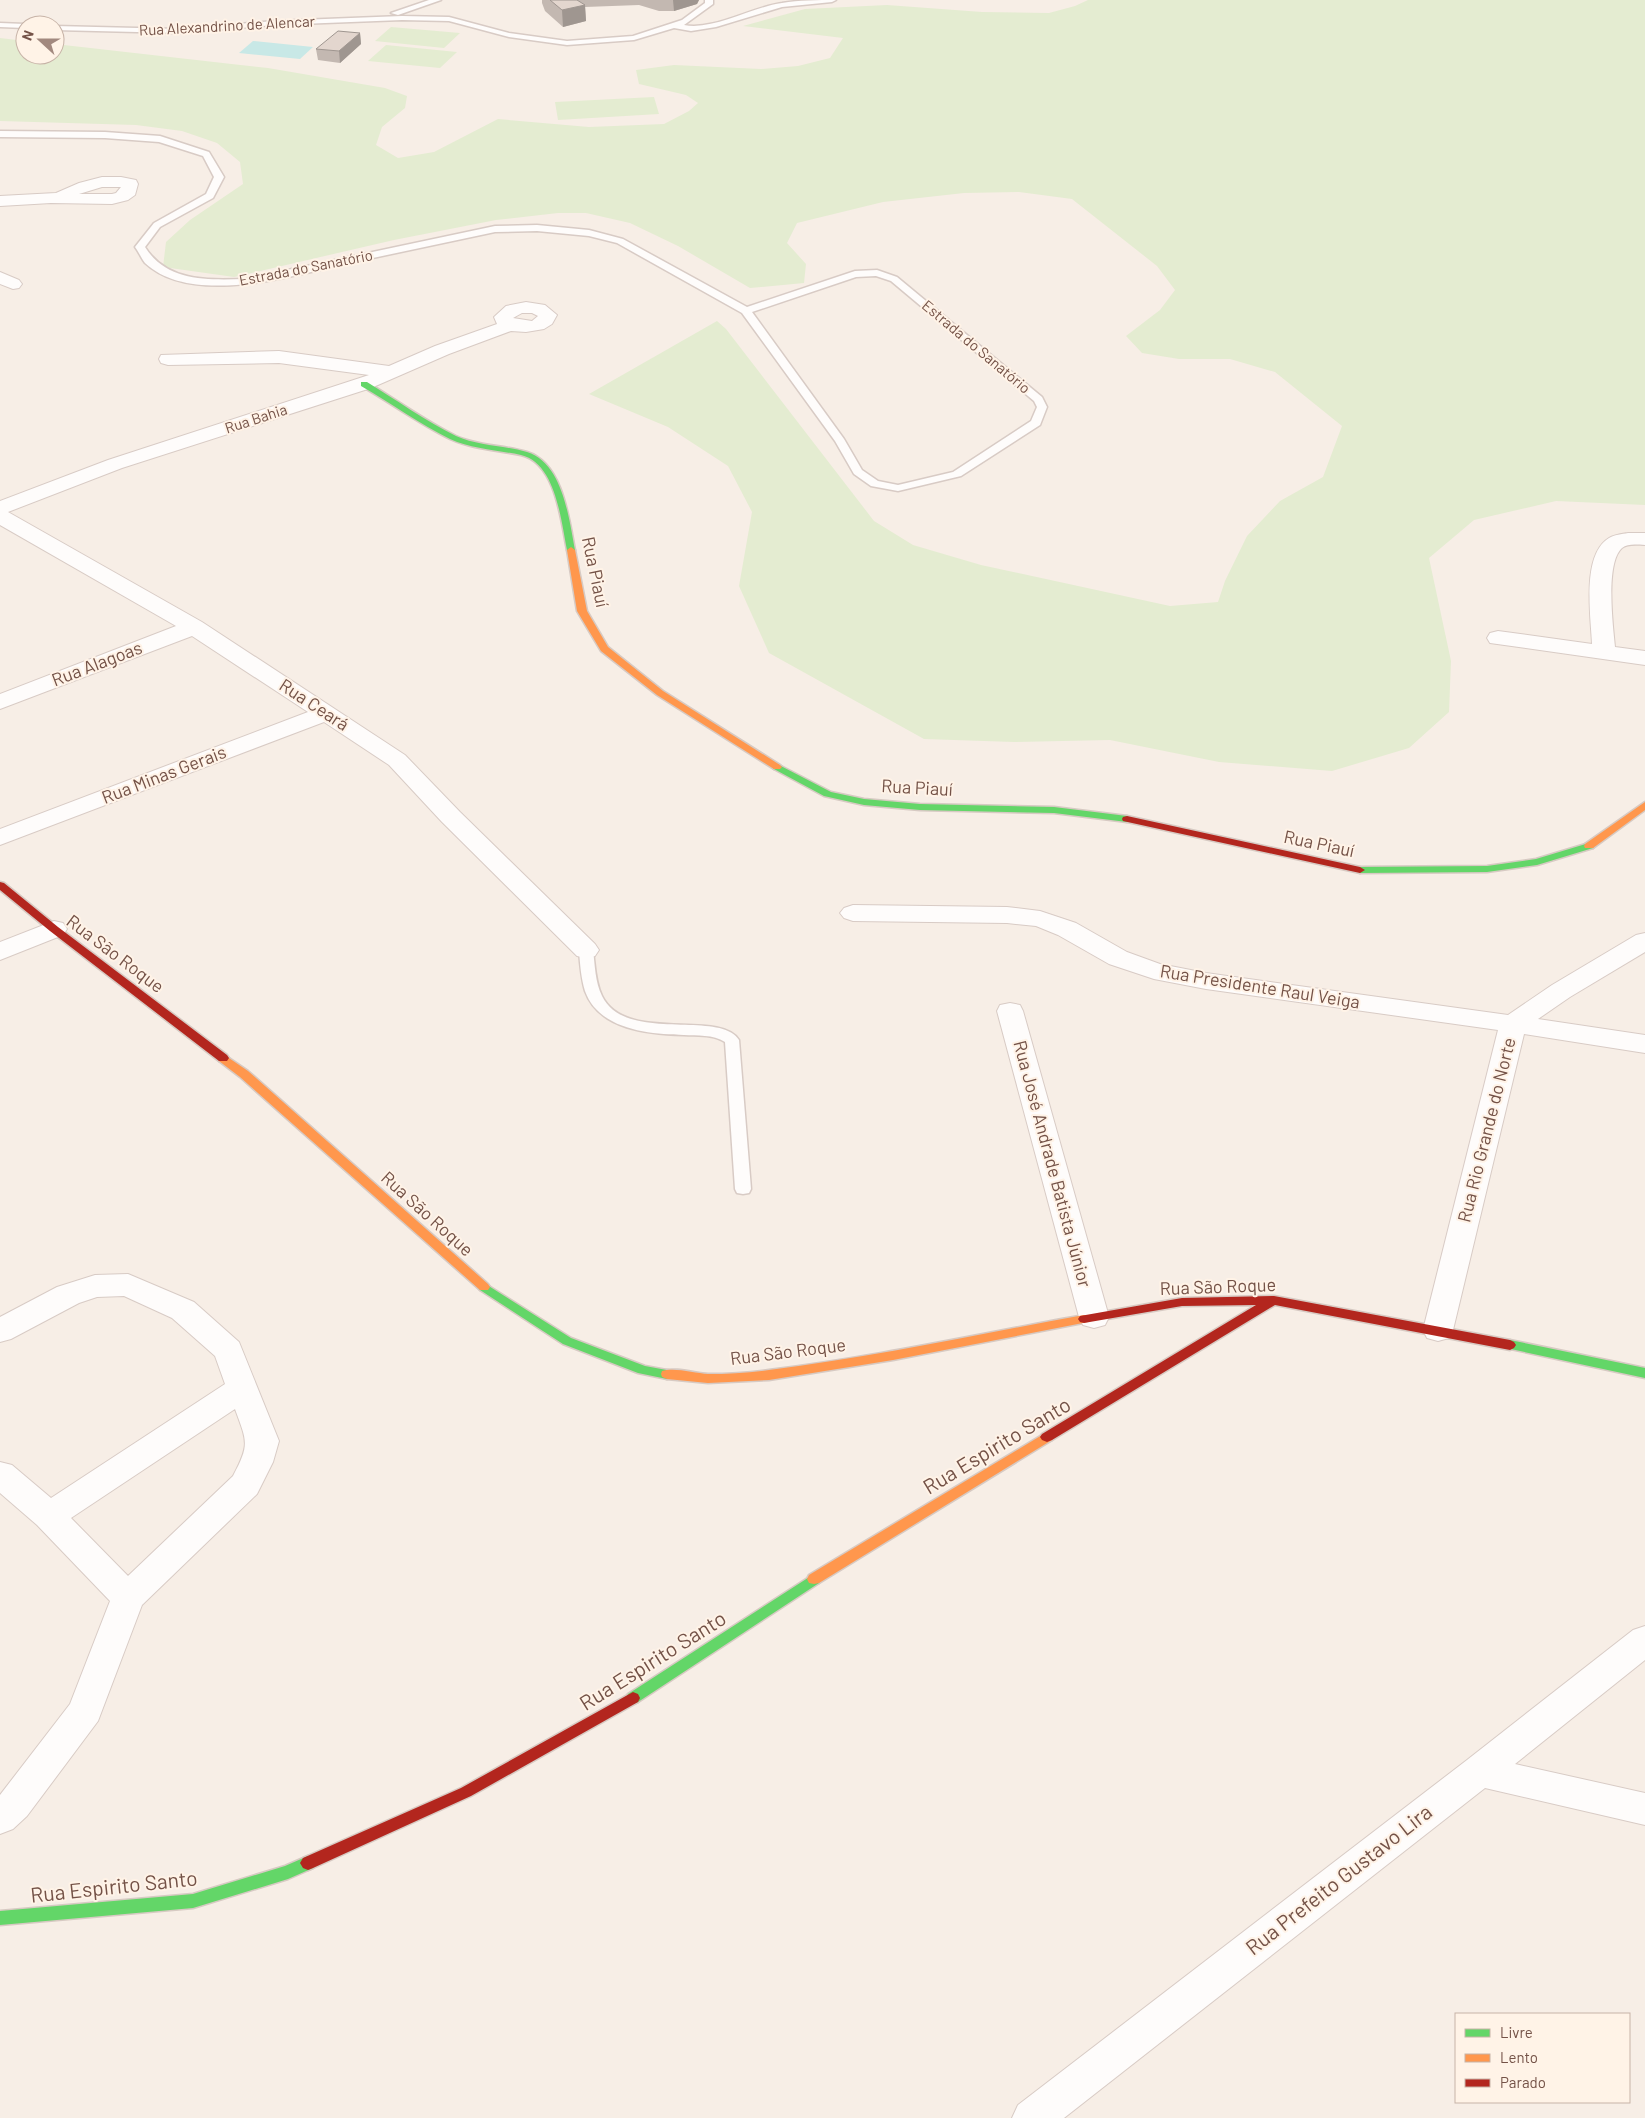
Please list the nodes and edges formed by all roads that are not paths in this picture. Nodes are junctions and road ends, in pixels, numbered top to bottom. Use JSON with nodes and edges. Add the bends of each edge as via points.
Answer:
{"nodes":[{"id":1,"x":438,"y":0,"type":"edge"},
{"id":2,"x":709,"y":0,"type":"edge"},
{"id":3,"x":832,"y":0,"type":"edge"},
{"id":4,"x":369,"y":19,"type":"junction"},
{"id":5,"x":0,"y":25,"type":"edge"},
{"id":6,"x":674,"y":25,"type":"junction"},
{"id":7,"x":15,"y":26,"type":"edge"},
{"id":8,"x":65,"y":28,"type":"edge"},
{"id":9,"x":0,"y":134,"type":"edge"},
{"id":10,"x":59,"y":198,"type":"dead end"},
{"id":11,"x":0,"y":200,"type":"edge"},
{"id":12,"x":746,"y":310,"type":"junction"},
{"id":13,"x":510,"y":325,"type":"dead end"},
{"id":14,"x":168,"y":359,"type":"dead end"},
{"id":15,"x":390,"y":372,"type":"junction"},
{"id":16,"x":364,"y":384,"type":"junction"},
{"id":17,"x":0,"y":508,"type":"edge"},
{"id":18,"x":0,"y":516,"type":"edge"},
{"id":19,"x":1645,"y":539,"type":"edge"},
{"id":20,"x":194,"y":627,"type":"junction"},
{"id":21,"x":1498,"y":638,"type":"dead end"},
{"id":22,"x":1604,"y":652,"type":"junction"},
{"id":23,"x":1645,"y":658,"type":"edge"},
{"id":24,"x":0,"y":702,"type":"edge"},
{"id":25,"x":328,"y":713,"type":"junction"},
{"id":26,"x":1645,"y":805,"type":"edge"},
{"id":27,"x":0,"y":838,"type":"edge"},
{"id":28,"x":0,"y":885,"type":"edge"},
{"id":29,"x":853,"y":913,"type":"dead end"},
{"id":30,"x":54,"y":929,"type":"junction"},
{"id":31,"x":1645,"y":941,"type":"edge"},
{"id":32,"x":586,"y":950,"type":"joint"},
{"id":33,"x":0,"y":952,"type":"edge"},
{"id":34,"x":1010,"y":1011,"type":"dead end"},
{"id":35,"x":1513,"y":1024,"type":"junction"},
{"id":36,"x":1645,"y":1044,"type":"edge"},
{"id":37,"x":744,"y":1189,"type":"dead end"},
{"id":38,"x":1274,"y":1300,"type":"junction"},
{"id":39,"x":1094,"y":1317,"type":"junction"},
{"id":40,"x":1438,"y":1330,"type":"junction"},
{"id":41,"x":0,"y":1331,"type":"edge"},
{"id":42,"x":1645,"y":1373,"type":"edge"},
{"id":43,"x":242,"y":1388,"type":"junction"},
{"id":44,"x":0,"y":1474,"type":"edge"},
{"id":45,"x":49,"y":1516,"type":"junction"},
{"id":46,"x":128,"y":1598,"type":"junction"},
{"id":47,"x":1645,"y":1640,"type":"edge"},
{"id":48,"x":1480,"y":1771,"type":"junction"},
{"id":49,"x":5,"y":1803,"type":"edge"},
{"id":50,"x":1645,"y":1809,"type":"edge"},
{"id":51,"x":0,"y":1918,"type":"edge"},
{"id":52,"x":1032,"y":2118,"type":"edge"}],
"edges":[{"from":1,"to":4,"type":"lane","name":"Rua Alexandrino de Alencar"},
{"from":2,"to":6,"type":"lane","name":"Rua Alexandrino de Alencar","via":[[709,4],[685,22]]},
{"from":3,"to":6,"type":"lane","via":[[781,5],[691,29]]},
{"from":4,"to":6,"type":"lane","name":"Rua Alexandrino de Alencar","via":[[449,19],[509,35],[567,43],[634,38]]},
{"from":4,"to":8,"type":"lane","name":"Rua Alexandrino de Alencar","via":[[178,31]]},
{"from":5,"to":7,"type":"lane"},
{"from":9,"to":12,"type":"lane","name":"Estrada do Sanatório","via":[[160,139],[206,154],[219,177],[210,196],[157,225],[140,247],[149,261],[173,276],[204,283],[245,282],[495,229],[537,228],[589,233],[620,241]]},
{"from":10,"to":11,"type":"street"},
{"from":12,"to":12,"type":"lane","name":"Estrada do Sanatório","via":[[855,274],[877,272],[894,279],[1038,399],[1042,407],[1036,423],[957,474],[898,488],[876,484],[858,472],[840,441]]},
{"from":13,"to":15,"type":"street","name":"Rua Bahia"},
{"from":14,"to":15,"type":"street","via":[[279,357]]},
{"from":15,"to":16,"type":"street","name":"Rua Bahia"},
{"from":16,"to":17,"type":"street","name":"Rua Bahia","via":[[115,464]]},
{"from":16,"to":26,"type":"street","name":"Rua Piauí","via":[[452,437],[470,444],[526,454],[543,465],[561,497],[582,611],[604,649],[660,693],[793,777],[828,794],[883,804],[1054,810],[1134,820],[1355,870],[1487,869],[1537,862],[1586,847]]},
{"from":18,"to":20,"type":"street","name":"Rua Ceará"},
{"from":19,"to":22,"type":"street","via":[[1625,539],[1612,546],[1604,566],[1600,591]]},
{"from":20,"to":24,"type":"street","name":"Rua Alagoas"},
{"from":20,"to":25,"type":"street","name":"Rua Ceará"},
{"from":21,"to":22,"type":"street"},
{"from":22,"to":23,"type":"street"},
{"from":25,"to":27,"type":"street","name":"Rua Minas Gerais"},
{"from":25,"to":32,"type":"street","name":"Rua Ceará","via":[[397,760]]},
{"from":28,"to":30,"type":"street","name":"Rua São Roque"},
{"from":29,"to":35,"type":"street","name":"Rua Presidente Raul Veiga","via":[[1008,915],[1040,919],[1067,928],[1118,958],[1154,971]]},
{"from":30,"to":33,"type":"street"},
{"from":30,"to":39,"type":"street","name":"Rua São Roque","via":[[244,1074],[482,1286],[567,1341],[643,1370],[686,1378],[748,1378],[887,1357]]},
{"from":31,"to":35,"type":"street","name":"Rua Rio Grande do Norte"},
{"from":32,"to":37,"type":"lane","via":[[590,981],[597,1002],[615,1018],[638,1025],[714,1032],[732,1040]]},
{"from":34,"to":39,"type":"street","name":"Rua José Andrade Batista Júnior"},
{"from":35,"to":36,"type":"street","name":"Rua Presidente Raul Veiga"},
{"from":35,"to":40,"type":"street","name":"Rua Rio Grande do Norte"},
{"from":38,"to":39,"type":"street","name":"Rua São Roque","via":[[1182,1302]]},
{"from":38,"to":40,"type":"street","name":"Rua São Roque"},
{"from":38,"to":51,"type":"street","name":"Rua Espirito Santo","via":[[836,1566],[622,1705],[466,1792],[288,1872],[194,1901]]},
{"from":40,"to":42,"type":"street","name":"Rua São Roque"},
{"from":41,"to":43,"type":"street","via":[[68,1295],[95,1286],[128,1286],[183,1310],[228,1350]]},
{"from":43,"to":45,"type":"street"},
{"from":43,"to":46,"type":"street","via":[[263,1441],[245,1485]]},
{"from":44,"to":45,"type":"street"},
{"from":45,"to":46,"type":"street"},
{"from":46,"to":49,"type":"street","via":[[85,1711]]},
{"from":47,"to":48,"type":"street","name":"Rua Prefeito Gustavo Lira"},
{"from":48,"to":50,"type":"street"},
{"from":48,"to":52,"type":"street","name":"Rua Prefeito Gustavo Lira"}]}
